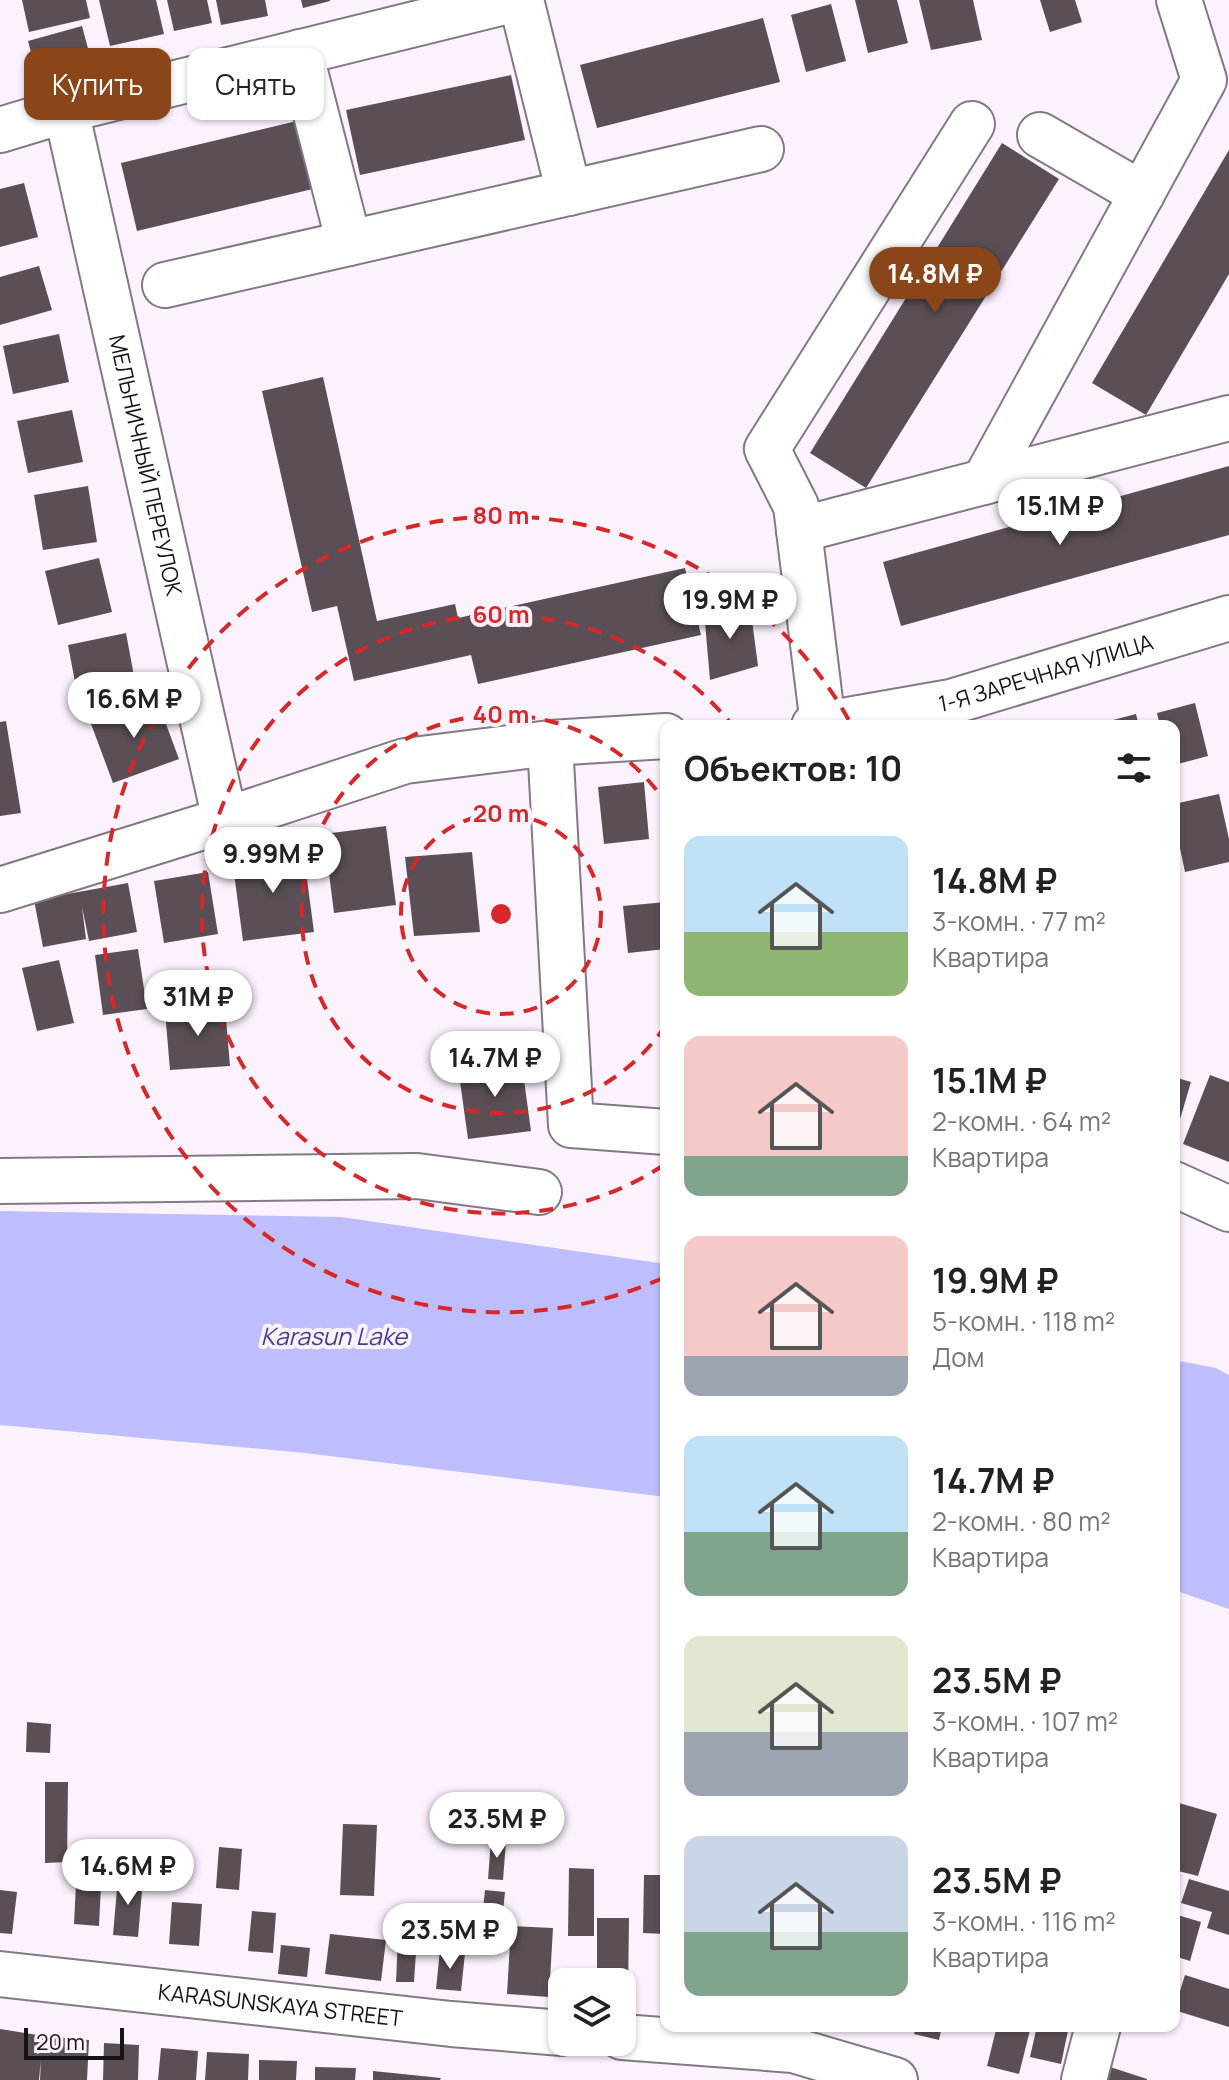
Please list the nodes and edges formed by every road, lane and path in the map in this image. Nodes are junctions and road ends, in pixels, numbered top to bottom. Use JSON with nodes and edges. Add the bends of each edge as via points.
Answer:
{"nodes":[{"id":1,"x":512,"y":0,"type":"edge"},
{"id":2,"x":521,"y":0,"type":"edge"},
{"id":3,"x":1179,"y":0,"type":"edge"},
{"id":4,"x":316,"y":48,"type":"edge"},
{"id":5,"x":24,"y":116,"type":"edge"},
{"id":6,"x":3,"y":119,"type":"edge"},
{"id":7,"x":68,"y":120,"type":"edge"},
{"id":8,"x":317,"y":120,"type":"edge"},
{"id":9,"x":972,"y":124,"type":"dead end"},
{"id":10,"x":1040,"y":135,"type":"dead end"},
{"id":11,"x":761,"y":149,"type":"dead end"},
{"id":12,"x":569,"y":193,"type":"junction"},
{"id":13,"x":1142,"y":194,"type":"junction"},
{"id":14,"x":349,"y":243,"type":"junction"},
{"id":15,"x":165,"y":285,"type":"dead end"},
{"id":16,"x":1229,"y":418,"type":"edge"},
{"id":17,"x":984,"y":482,"type":"junction"},
{"id":18,"x":799,"y":530,"type":"junction"},
{"id":19,"x":1229,"y":618,"type":"edge"},
{"id":20,"x":822,"y":720,"type":"edge"},
{"id":21,"x":851,"y":720,"type":"edge"},
{"id":22,"x":660,"y":736,"type":"edge"},
{"id":23,"x":550,"y":743,"type":"junction"},
{"id":24,"x":225,"y":820,"type":"junction"},
{"id":25,"x":0,"y":890,"type":"edge"},
{"id":26,"x":660,"y":1132,"type":"edge"},
{"id":27,"x":0,"y":1181,"type":"edge"},
{"id":28,"x":1180,"y":1187,"type":"edge"},
{"id":29,"x":539,"y":1192,"type":"dead end"},
{"id":30,"x":1229,"y":1209,"type":"edge"},
{"id":31,"x":0,"y":1974,"type":"edge"},
{"id":32,"x":548,"y":2032,"type":"edge"},
{"id":33,"x":1096,"y":2032,"type":"edge"},
{"id":34,"x":636,"y":2038,"type":"edge"},
{"id":35,"x":895,"y":2080,"type":"edge"},
{"id":36,"x":1084,"y":2080,"type":"edge"}],
"edges":[{"from":1,"to":4,"type":"street"},
{"from":2,"to":12,"type":"street"},
{"from":3,"to":13,"type":"street","via":[[1204,80]]},
{"from":5,"to":6,"type":"street"},
{"from":7,"to":24,"type":"street","name":"МЕЛЬНИЧНЫЙ ПЕРЕУЛОК"},
{"from":8,"to":14,"type":"street"},
{"from":9,"to":18,"type":"street","via":[[767,449],[796,506]]},
{"from":10,"to":13,"type":"street"},
{"from":11,"to":12,"type":"street"},
{"from":12,"to":14,"type":"street"},
{"from":13,"to":17,"type":"street"},
{"from":14,"to":15,"type":"street"},
{"from":16,"to":17,"type":"street"},
{"from":17,"to":18,"type":"street"},
{"from":18,"to":20,"type":"street"},
{"from":19,"to":21,"type":"street","name":"1-Я ЗАРЕЧНАЯ УЛИЦА","via":[[951,702]]},
{"from":22,"to":23,"type":"street"},
{"from":23,"to":24,"type":"street","via":[[405,761]]},
{"from":23,"to":26,"type":"street","via":[[571,1125]]},
{"from":24,"to":25,"type":"street"},
{"from":27,"to":29,"type":"street","via":[[417,1176]]},
{"from":28,"to":30,"type":"street"},
{"from":31,"to":32,"type":"street","name":"KARASUNSKAYA STREET"},
{"from":33,"to":36,"type":"street"},
{"from":34,"to":35,"type":"street","via":[[793,2050]]}]}
